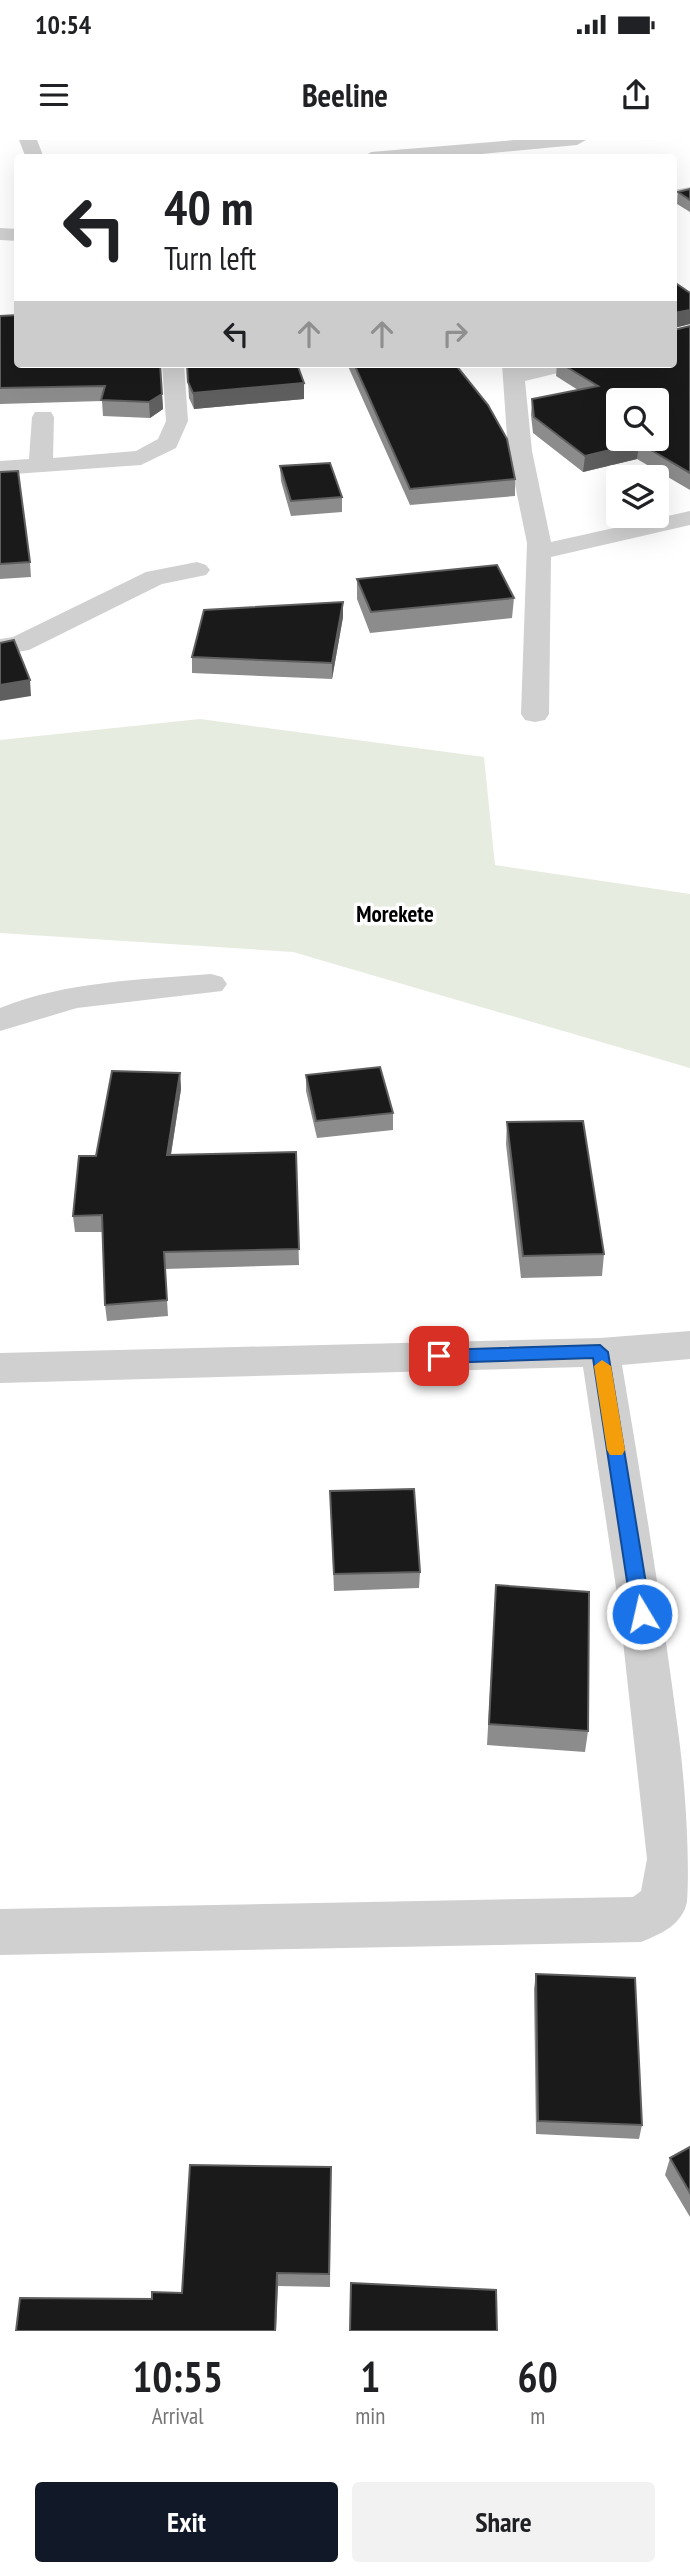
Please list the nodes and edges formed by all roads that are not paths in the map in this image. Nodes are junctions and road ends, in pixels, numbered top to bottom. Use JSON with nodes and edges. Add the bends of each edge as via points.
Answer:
{"nodes":[{"id":1,"x":577,"y":140,"type":"edge"},
{"id":2,"x":544,"y":141,"type":"edge"},
{"id":3,"x":412,"y":154,"type":"edge"},
{"id":4,"x":173,"y":368,"type":"edge"},
{"id":5,"x":515,"y":370,"type":"edge"},
{"id":6,"x":43,"y":416,"type":"dead end"},
{"id":7,"x":41,"y":466,"type":"junction"},
{"id":8,"x":0,"y":468,"type":"edge"},
{"id":9,"x":690,"y":518,"type":"edge"},
{"id":10,"x":538,"y":552,"type":"junction"},
{"id":11,"x":197,"y":570,"type":"dead end"},
{"id":12,"x":0,"y":646,"type":"edge"},
{"id":13,"x":535,"y":714,"type":"dead end"},
{"id":14,"x":211,"y":984,"type":"dead end"},
{"id":15,"x":0,"y":1020,"type":"edge"},
{"id":16,"x":690,"y":1345,"type":"edge"},
{"id":17,"x":600,"y":1352,"type":"junction"},
{"id":18,"x":0,"y":1367,"type":"edge"},
{"id":19,"x":0,"y":1931,"type":"edge"}],
"edges":[{"from":1,"to":2,"type":"street"},
{"from":2,"to":3,"type":"street"},
{"from":4,"to":7,"type":"street","via":[[177,421],[168,443],[141,458]]},
{"from":5,"to":10,"type":"street","via":[[520,451]]},
{"from":6,"to":7,"type":"street"},
{"from":7,"to":8,"type":"street"},
{"from":9,"to":10,"type":"street"},
{"from":10,"to":13,"type":"street"},
{"from":11,"to":12,"type":"street","via":[[155,577],[20,643]]},
{"from":14,"to":15,"type":"street","via":[[64,999]]},
{"from":16,"to":17,"type":"street"},
{"from":17,"to":18,"type":"street"},
{"from":17,"to":19,"type":"street","via":[[642,1614],[671,1859],[663,1904],[641,1919]]}]}
